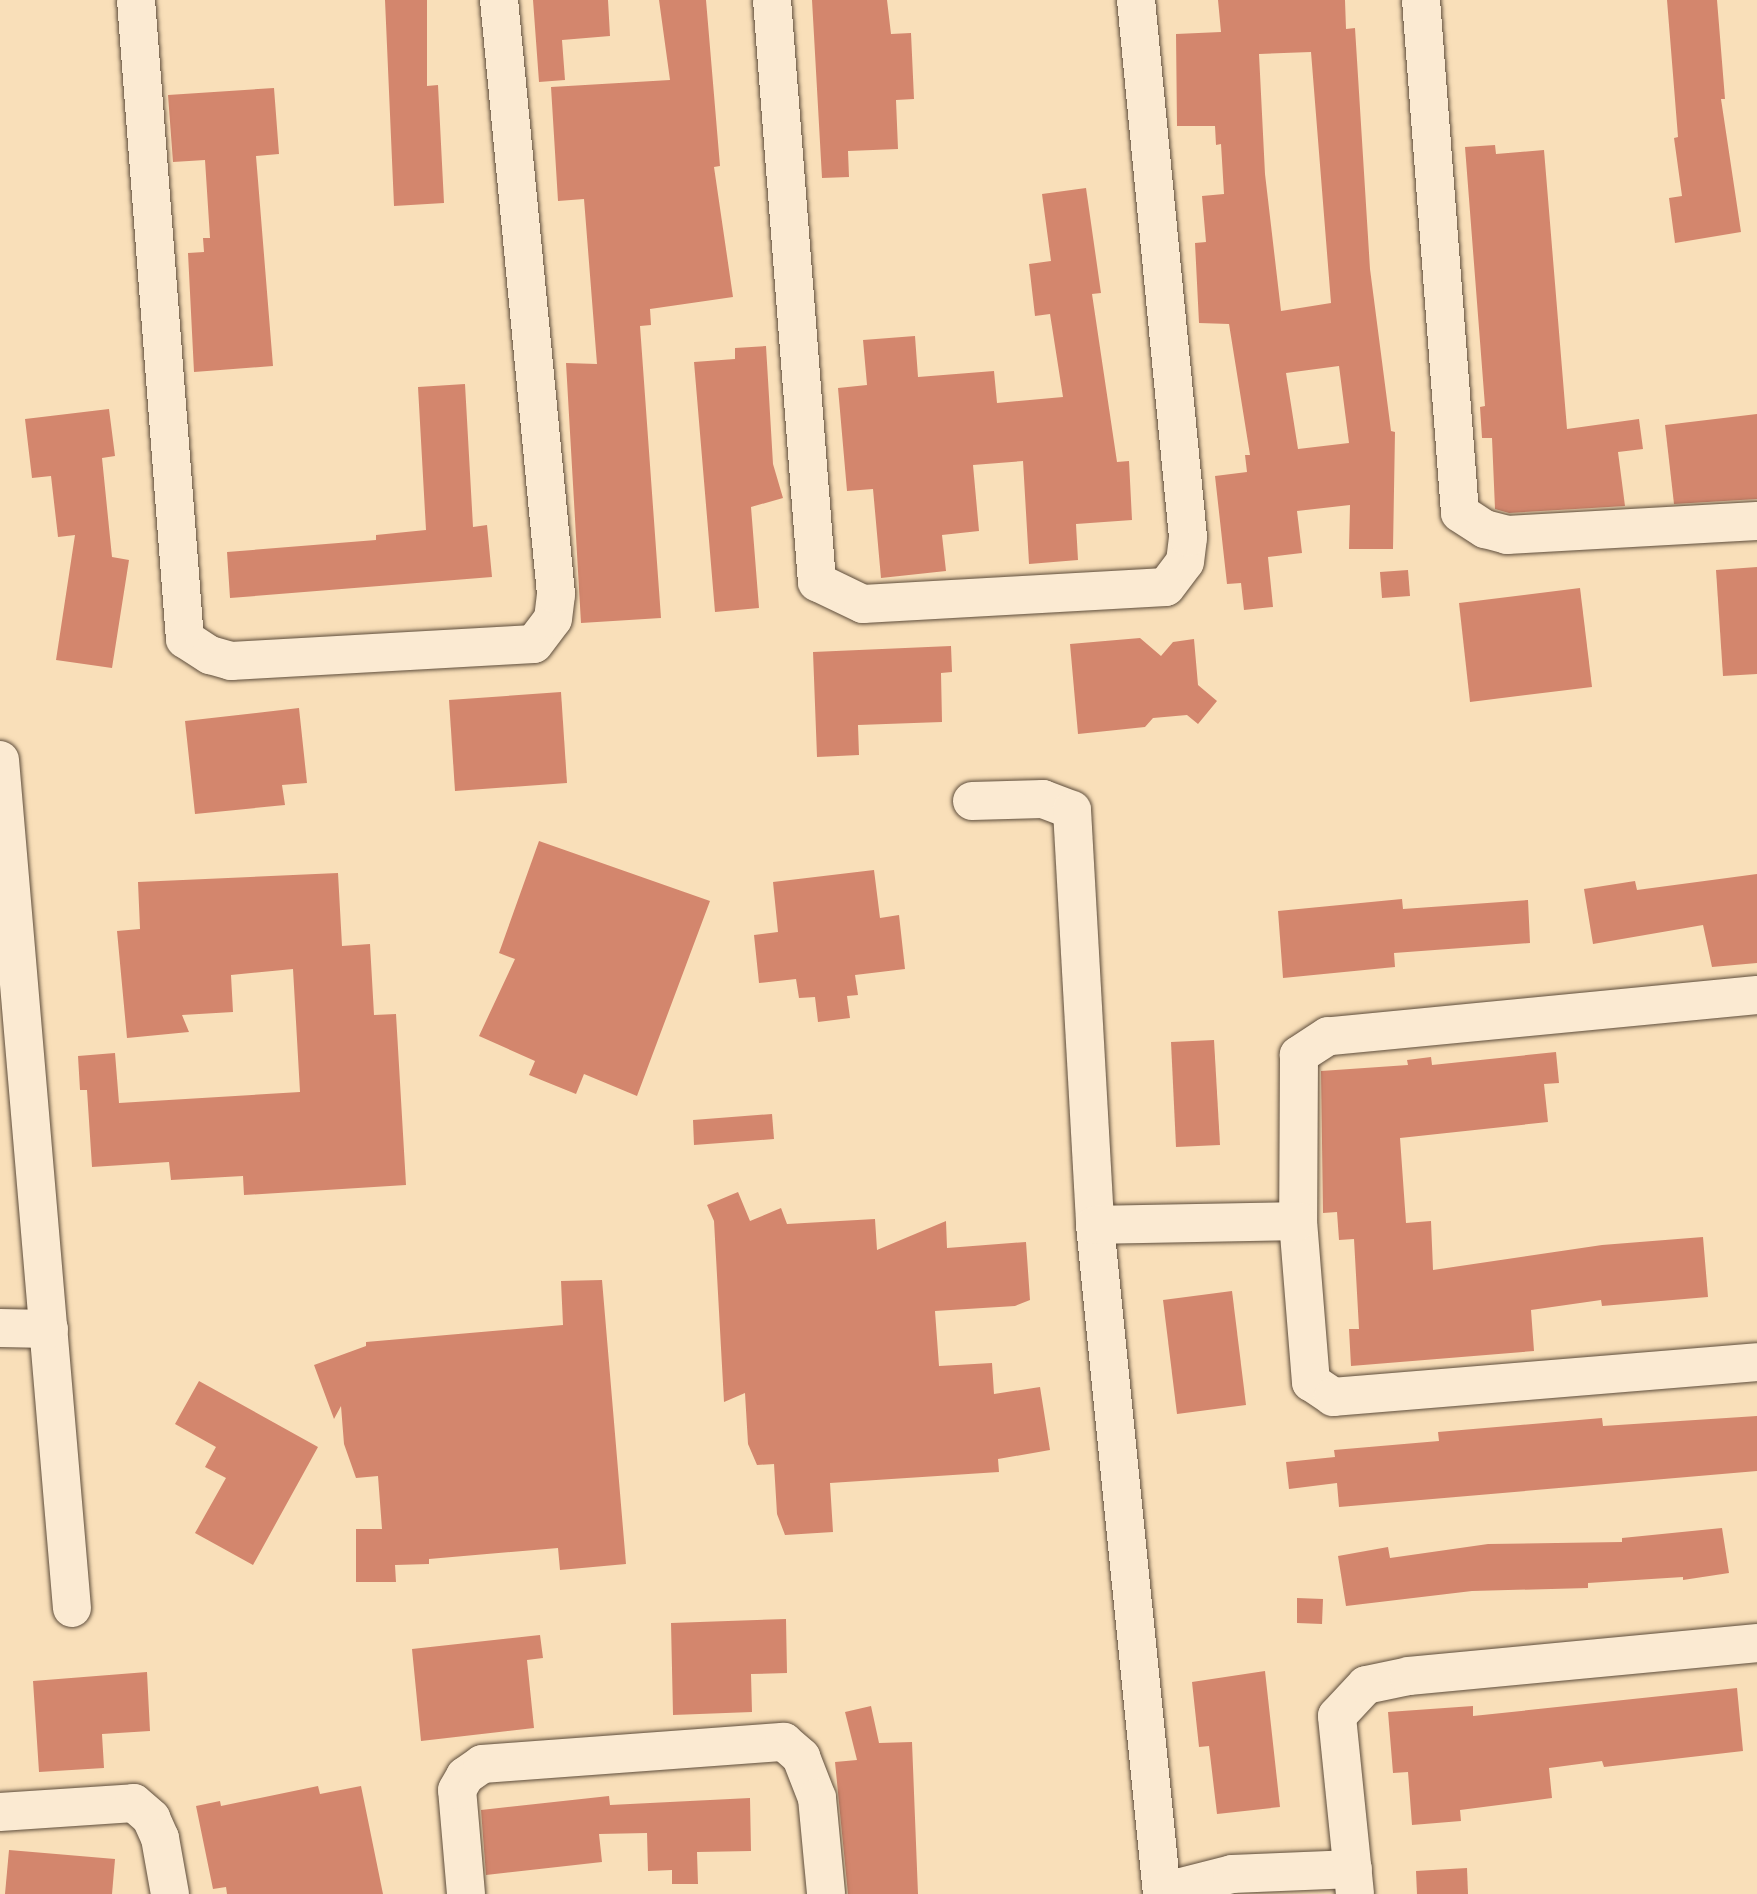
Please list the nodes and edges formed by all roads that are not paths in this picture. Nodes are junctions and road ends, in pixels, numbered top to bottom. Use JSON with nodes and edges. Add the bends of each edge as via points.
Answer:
{"nodes":[{"id":1,"x":136,"y":0,"type":"edge"},
{"id":2,"x":499,"y":0,"type":"edge"},
{"id":3,"x":772,"y":0,"type":"edge"},
{"id":4,"x":1136,"y":0,"type":"edge"},
{"id":5,"x":1421,"y":0,"type":"edge"},
{"id":6,"x":1757,"y":521,"type":"edge"},
{"id":7,"x":0,"y":760,"type":"edge"},
{"id":8,"x":972,"y":801,"type":"dead end"},
{"id":9,"x":1757,"y":995,"type":"edge"},
{"id":10,"x":1298,"y":1221,"type":"junction"},
{"id":11,"x":1095,"y":1225,"type":"junction"},
{"id":12,"x":0,"y":1328,"type":"edge"},
{"id":13,"x":49,"y":1329,"type":"junction"},
{"id":14,"x":1757,"y":1362,"type":"edge"},
{"id":15,"x":72,"y":1608,"type":"dead end"},
{"id":16,"x":1757,"y":1643,"type":"edge"},
{"id":17,"x":0,"y":1812,"type":"edge"},
{"id":18,"x":1354,"y":1881,"type":"edge"},
{"id":19,"x":1162,"y":1893,"type":"edge"},
{"id":20,"x":170,"y":1894,"type":"edge"},
{"id":21,"x":466,"y":1894,"type":"edge"},
{"id":22,"x":826,"y":1894,"type":"edge"}],
"edges":[{"from":1,"to":2,"type":"street","via":[[185,639],[231,661],[534,644],[553,620],[556,594]]},
{"from":3,"to":4,"type":"street","via":[[817,582],[863,604],[1166,587],[1185,562],[1188,537]]},
{"from":5,"to":6,"type":"street","via":[[1460,513],[1485,529],[1507,535]]},
{"from":7,"to":13,"type":"street"},
{"from":8,"to":11,"type":"street","via":[[1043,799],[1072,810]]},
{"from":9,"to":10,"type":"street","via":[[1328,1036],[1299,1055]]},
{"from":10,"to":11,"type":"street"},
{"from":10,"to":14,"type":"street","via":[[1311,1382],[1333,1397]]},
{"from":11,"to":19,"type":"street"},
{"from":12,"to":13,"type":"street"},
{"from":13,"to":15,"type":"street"},
{"from":16,"to":18,"type":"street","via":[[1409,1676],[1366,1685],[1337,1716]]},
{"from":17,"to":20,"type":"street","via":[[134,1802],[150,1818],[160,1838]]},
{"from":18,"to":19,"type":"street","via":[[1232,1874]]},
{"from":21,"to":22,"type":"street","via":[[457,1790],[465,1776],[482,1764],[784,1742],[801,1757],[817,1798]]}]}
